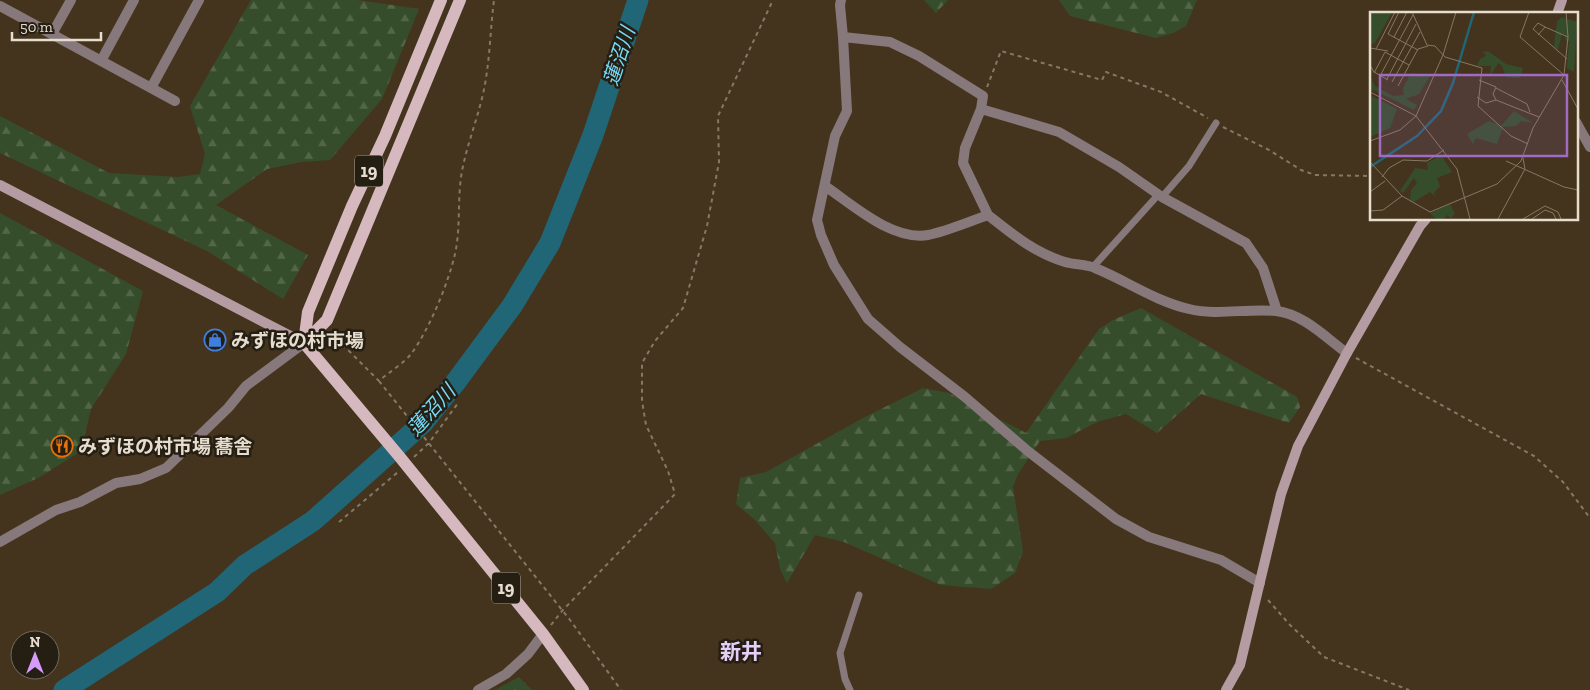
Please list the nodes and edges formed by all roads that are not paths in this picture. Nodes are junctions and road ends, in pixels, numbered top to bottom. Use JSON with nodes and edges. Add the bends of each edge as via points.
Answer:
{"nodes":[{"id":1,"x":2,"y":0,"type":"edge"},
{"id":2,"x":71,"y":0,"type":"edge"},
{"id":3,"x":134,"y":0,"type":"edge"},
{"id":4,"x":198,"y":0,"type":"edge"},
{"id":5,"x":442,"y":0,"type":"edge"},
{"id":6,"x":460,"y":0,"type":"edge"},
{"id":7,"x":841,"y":0,"type":"edge"},
{"id":8,"x":1562,"y":0,"type":"edge"},
{"id":9,"x":0,"y":5,"type":"edge"},
{"id":10,"x":1558,"y":12,"type":"edge"},
{"id":11,"x":52,"y":34,"type":"junction"},
{"id":12,"x":843,"y":37,"type":"junction"},
{"id":13,"x":101,"y":61,"type":"junction"},
{"id":14,"x":151,"y":88,"type":"junction"},
{"id":15,"x":175,"y":101,"type":"dead end"},
{"id":16,"x":981,"y":109,"type":"junction"},
{"id":17,"x":1216,"y":123,"type":"road end"},
{"id":18,"x":1578,"y":126,"type":"edge"},
{"id":19,"x":1590,"y":147,"type":"edge"},
{"id":20,"x":0,"y":186,"type":"edge"},
{"id":21,"x":825,"y":186,"type":"junction"},
{"id":22,"x":1160,"y":196,"type":"junction"},
{"id":23,"x":988,"y":215,"type":"junction"},
{"id":24,"x":1425,"y":220,"type":"edge"},
{"id":25,"x":1093,"y":267,"type":"junction"},
{"id":26,"x":1277,"y":311,"type":"junction"},
{"id":27,"x":304,"y":343,"type":"junction"},
{"id":28,"x":1347,"y":354,"type":"junction"},
{"id":29,"x":0,"y":542,"type":"edge"},
{"id":30,"x":1259,"y":586,"type":"junction"},
{"id":31,"x":859,"y":595,"type":"dead end"},
{"id":32,"x":543,"y":634,"type":"junction"},
{"id":33,"x":478,"y":690,"type":"edge"},
{"id":34,"x":583,"y":690,"type":"edge"},
{"id":35,"x":850,"y":690,"type":"edge"},
{"id":36,"x":1226,"y":690,"type":"edge"}],
"edges":[{"from":1,"to":9,"type":"street"},
{"from":2,"to":11,"type":"street"},
{"from":3,"to":13,"type":"street"},
{"from":4,"to":14,"type":"street"},
{"from":5,"to":27,"type":"main road","number":"19","via":[[308,312]]},
{"from":6,"to":27,"type":"main road","number":"19","via":[[327,320]]},
{"from":7,"to":12,"type":"street"},
{"from":8,"to":10,"type":"street"},
{"from":9,"to":11,"type":"street"},
{"from":11,"to":13,"type":"street"},
{"from":12,"to":16,"type":"street","via":[[890,42],[919,56],[983,96]]},
{"from":12,"to":21,"type":"street","via":[[847,111],[835,136]]},
{"from":13,"to":14,"type":"street"},
{"from":14,"to":15,"type":"street"},
{"from":16,"to":22,"type":"street","via":[[1059,132],[1119,167]]},
{"from":16,"to":23,"type":"street","via":[[965,148],[963,163]]},
{"from":17,"to":22,"type":"lane","via":[[1189,166]]},
{"from":18,"to":19,"type":"street"},
{"from":20,"to":27,"type":"street"},
{"from":21,"to":23,"type":"street","via":[[902,234],[928,235]]},
{"from":21,"to":30,"type":"street","via":[[817,220],[821,235],[834,265],[868,319],[966,397],[1028,452],[1116,519],[1149,537],[1221,560]]},
{"from":22,"to":25,"type":"lane"},
{"from":22,"to":26,"type":"street","via":[[1246,243],[1263,268]]},
{"from":23,"to":25,"type":"street","via":[[1024,243],[1048,256]]},
{"from":24,"to":28,"type":"street"},
{"from":25,"to":26,"type":"street","via":[[1149,295],[1190,309],[1220,313]]},
{"from":26,"to":28,"type":"street","via":[[1303,320]]},
{"from":27,"to":29,"type":"street","via":[[246,386],[166,468],[140,479],[116,483],[80,502],[56,510]]},
{"from":27,"to":32,"type":"main road","number":"19"},
{"from":28,"to":30,"type":"street","via":[[1298,446],[1281,494]]},
{"from":30,"to":36,"type":"street","via":[[1240,665]]},
{"from":31,"to":35,"type":"lane","via":[[840,653]]},
{"from":32,"to":33,"type":"street","via":[[528,654],[506,674]]},
{"from":32,"to":34,"type":"main road","number":"19"}]}
